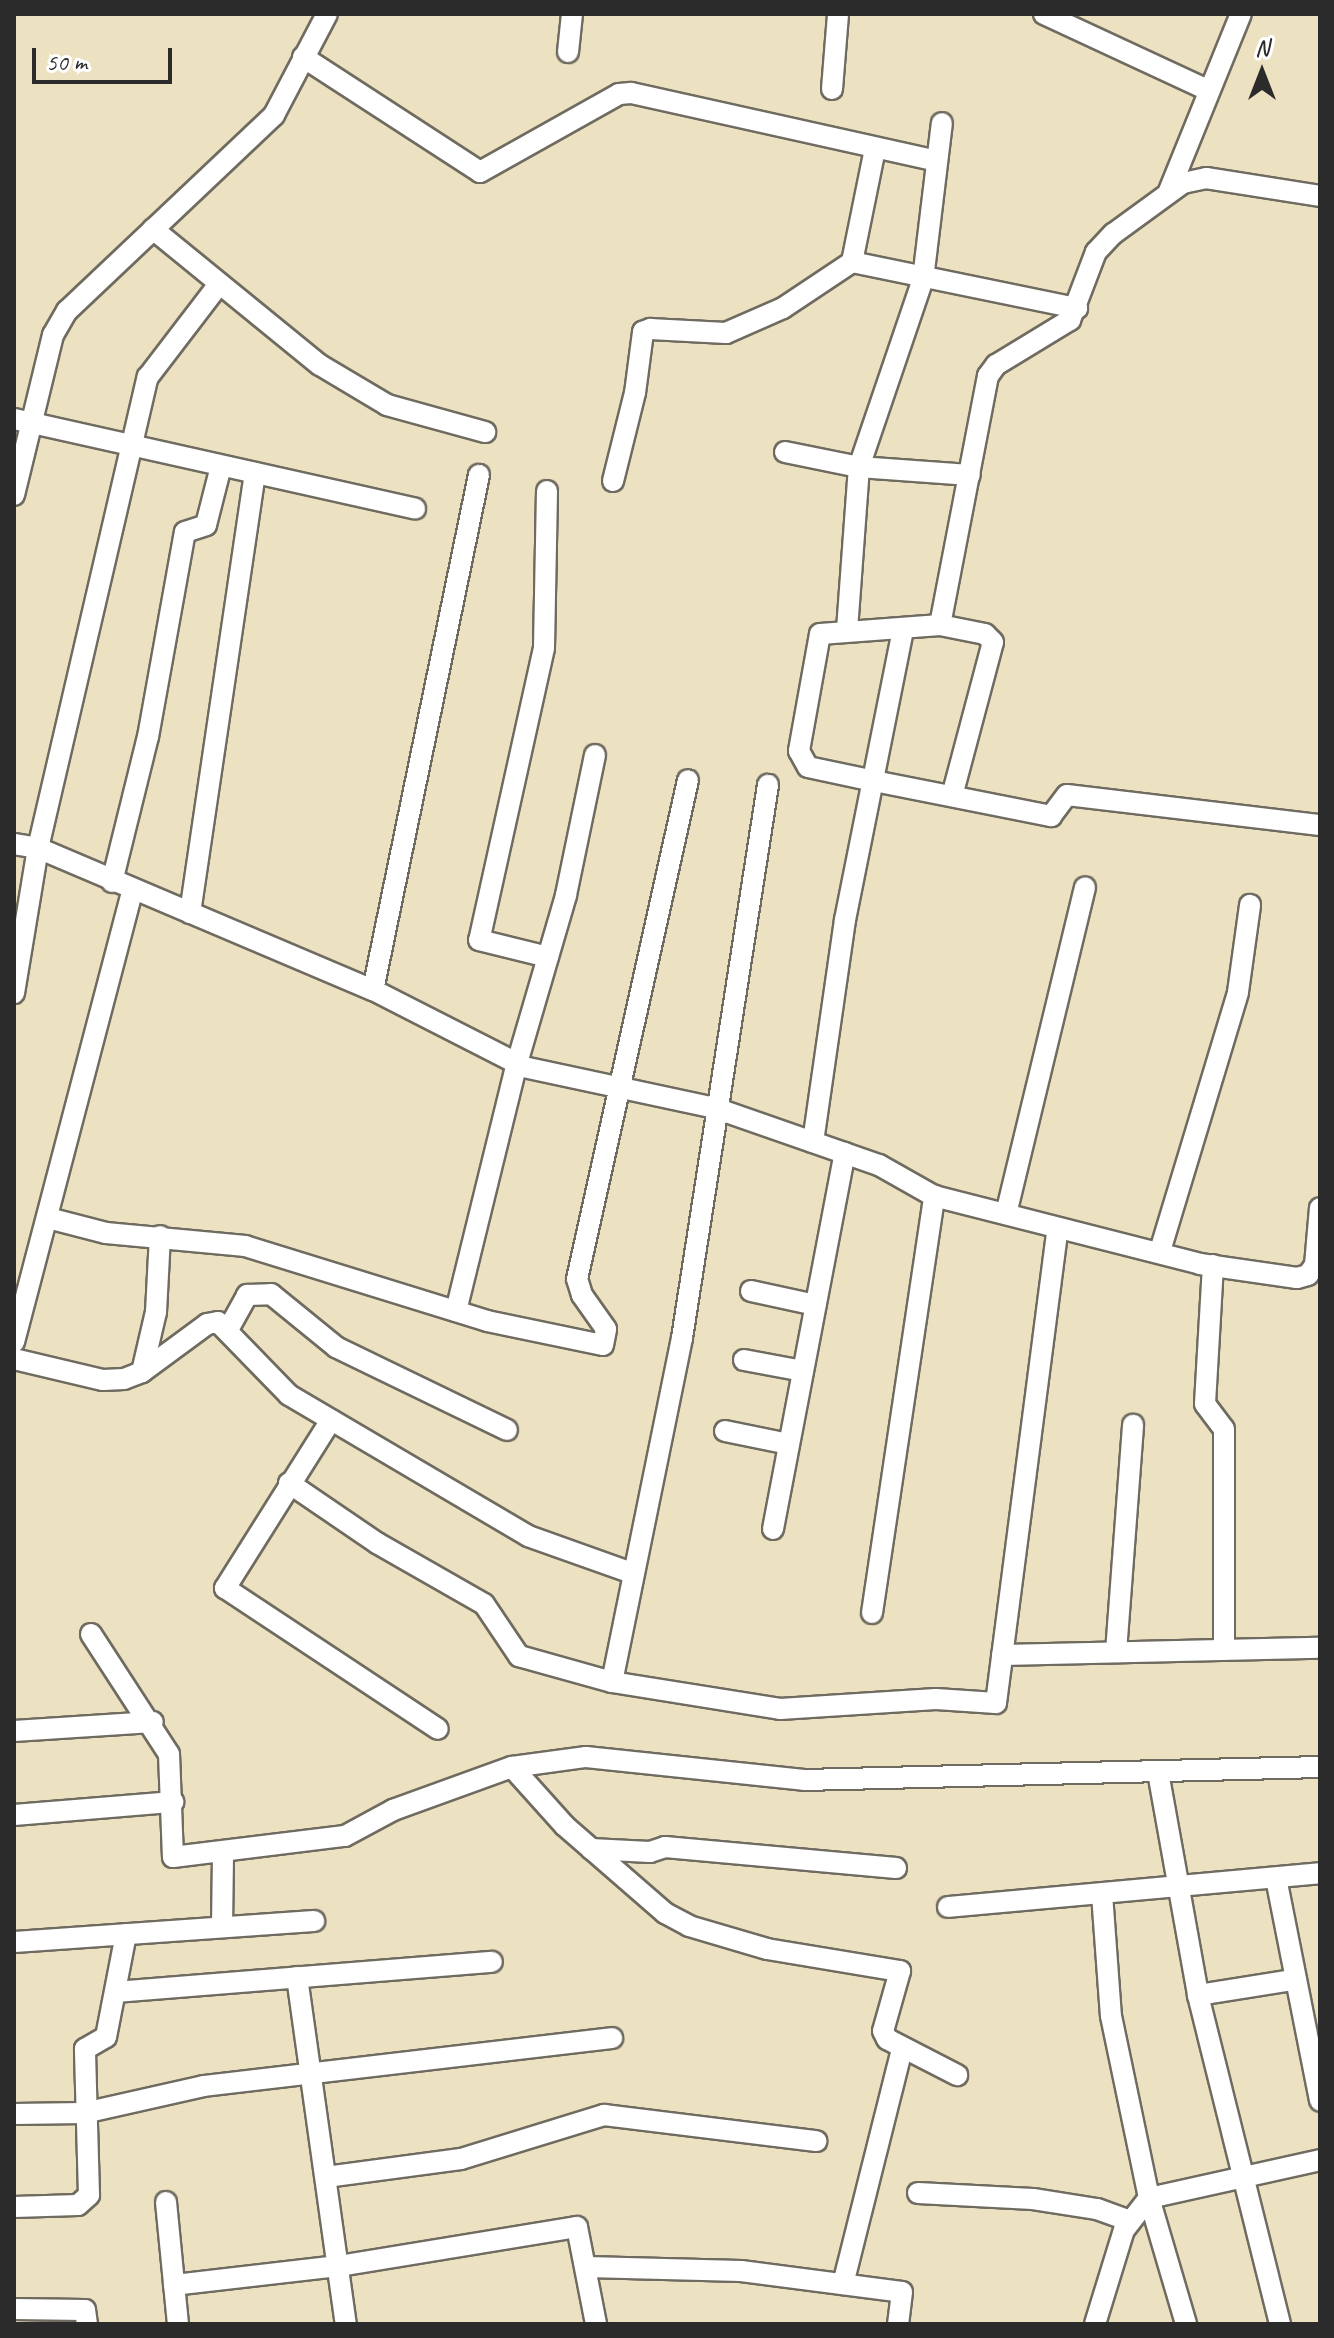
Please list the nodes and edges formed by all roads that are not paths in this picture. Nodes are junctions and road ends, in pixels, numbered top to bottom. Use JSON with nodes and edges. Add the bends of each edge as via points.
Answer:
{"nodes":[{"id":1,"x":327,"y":14,"type":"edge"},
{"id":2,"x":572,"y":14,"type":"edge"},
{"id":3,"x":838,"y":14,"type":"edge"},
{"id":4,"x":1044,"y":14,"type":"edge"},
{"id":5,"x":1241,"y":14,"type":"edge"},
{"id":6,"x":568,"y":52,"type":"dead end"},
{"id":7,"x":303,"y":57,"type":"junction"},
{"id":8,"x":832,"y":89,"type":"dead end"},
{"id":9,"x":1208,"y":90,"type":"junction"},
{"id":10,"x":942,"y":123,"type":"dead end"},
{"id":11,"x":875,"y":149,"type":"junction"},
{"id":12,"x":937,"y":161,"type":"junction"},
{"id":13,"x":1169,"y":191,"type":"junction"},
{"id":14,"x":1320,"y":196,"type":"edge"},
{"id":15,"x":153,"y":229,"type":"junction"},
{"id":16,"x":852,"y":262,"type":"junction"},
{"id":17,"x":923,"y":279,"type":"junction"},
{"id":18,"x":219,"y":284,"type":"junction"},
{"id":19,"x":1077,"y":308,"type":"junction"},
{"id":20,"x":23,"y":421,"type":"edge"},
{"id":21,"x":485,"y":432,"type":"dead end"},
{"id":22,"x":130,"y":448,"type":"junction"},
{"id":23,"x":785,"y":452,"type":"dead end"},
{"id":24,"x":221,"y":466,"type":"junction"},
{"id":25,"x":859,"y":467,"type":"junction"},
{"id":26,"x":255,"y":473,"type":"junction"},
{"id":27,"x":479,"y":475,"type":"dead end"},
{"id":28,"x":970,"y":475,"type":"junction"},
{"id":29,"x":613,"y":481,"type":"dead end"},
{"id":30,"x":547,"y":491,"type":"dead end"},
{"id":31,"x":14,"y":495,"type":"edge"},
{"id":32,"x":415,"y":509,"type":"dead end"},
{"id":33,"x":940,"y":625,"type":"junction"},
{"id":34,"x":847,"y":630,"type":"junction"},
{"id":35,"x":903,"y":630,"type":"junction"},
{"id":36,"x":595,"y":755,"type":"dead end"},
{"id":37,"x":688,"y":780,"type":"dead end"},
{"id":38,"x":869,"y":780,"type":"junction"},
{"id":39,"x":768,"y":785,"type":"dead end"},
{"id":40,"x":952,"y":796,"type":"junction"},
{"id":41,"x":1320,"y":825,"type":"edge"},
{"id":42,"x":14,"y":844,"type":"edge"},
{"id":43,"x":38,"y":848,"type":"junction"},
{"id":44,"x":112,"y":882,"type":"junction"},
{"id":45,"x":1085,"y":887,"type":"dead end"},
{"id":46,"x":133,"y":890,"type":"junction"},
{"id":47,"x":1250,"y":905,"type":"dead end"},
{"id":48,"x":190,"y":913,"type":"junction"},
{"id":49,"x":548,"y":957,"type":"junction"},
{"id":50,"x":373,"y":990,"type":"junction"},
{"id":51,"x":14,"y":993,"type":"edge"},
{"id":52,"x":517,"y":1063,"type":"junction"},
{"id":53,"x":619,"y":1089,"type":"junction"},
{"id":54,"x":715,"y":1108,"type":"junction"},
{"id":55,"x":813,"y":1142,"type":"junction"},
{"id":56,"x":845,"y":1153,"type":"junction"},
{"id":57,"x":934,"y":1196,"type":"junction"},
{"id":58,"x":1320,"y":1208,"type":"edge"},
{"id":59,"x":1006,"y":1214,"type":"junction"},
{"id":60,"x":48,"y":1218,"type":"junction"},
{"id":61,"x":1058,"y":1228,"type":"junction"},
{"id":62,"x":160,"y":1236,"type":"junction"},
{"id":63,"x":1160,"y":1251,"type":"junction"},
{"id":64,"x":1213,"y":1265,"type":"junction"},
{"id":65,"x":751,"y":1291,"type":"dead end"},
{"id":66,"x":816,"y":1305,"type":"junction"},
{"id":67,"x":456,"y":1311,"type":"junction"},
{"id":68,"x":229,"y":1328,"type":"junction"},
{"id":69,"x":14,"y":1342,"type":"edge"},
{"id":70,"x":14,"y":1359,"type":"edge"},
{"id":71,"x":744,"y":1360,"type":"dead end"},
{"id":72,"x":803,"y":1371,"type":"junction"},
{"id":73,"x":142,"y":1372,"type":"junction"},
{"id":74,"x":331,"y":1420,"type":"junction"},
{"id":75,"x":1133,"y":1425,"type":"dead end"},
{"id":76,"x":507,"y":1430,"type":"dead end"},
{"id":77,"x":725,"y":1431,"type":"dead end"},
{"id":78,"x":789,"y":1444,"type":"junction"},
{"id":79,"x":289,"y":1483,"type":"junction"},
{"id":80,"x":773,"y":1529,"type":"dead end"},
{"id":81,"x":632,"y":1573,"type":"junction"},
{"id":82,"x":872,"y":1613,"type":"dead end"},
{"id":83,"x":91,"y":1634,"type":"dead end"},
{"id":84,"x":1320,"y":1648,"type":"edge"},
{"id":85,"x":1224,"y":1650,"type":"junction"},
{"id":86,"x":1116,"y":1652,"type":"junction"},
{"id":87,"x":1002,"y":1655,"type":"junction"},
{"id":88,"x":612,"y":1682,"type":"junction"},
{"id":89,"x":153,"y":1722,"type":"junction"},
{"id":90,"x":438,"y":1729,"type":"dead end"},
{"id":91,"x":14,"y":1731,"type":"edge"},
{"id":92,"x":512,"y":1767,"type":"junction"},
{"id":93,"x":1320,"y":1767,"type":"edge"},
{"id":94,"x":1158,"y":1772,"type":"junction"},
{"id":95,"x":173,"y":1802,"type":"junction"},
{"id":96,"x":14,"y":1815,"type":"edge"},
{"id":97,"x":591,"y":1849,"type":"junction"},
{"id":98,"x":223,"y":1852,"type":"junction"},
{"id":99,"x":896,"y":1868,"type":"dead end"},
{"id":100,"x":1320,"y":1873,"type":"edge"},
{"id":101,"x":1276,"y":1878,"type":"junction"},
{"id":102,"x":1176,"y":1888,"type":"junction"},
{"id":103,"x":1102,"y":1894,"type":"junction"},
{"id":104,"x":948,"y":1907,"type":"dead end"},
{"id":105,"x":314,"y":1921,"type":"dead end"},
{"id":106,"x":222,"y":1927,"type":"junction"},
{"id":107,"x":126,"y":1934,"type":"junction"},
{"id":108,"x":14,"y":1942,"type":"edge"},
{"id":109,"x":492,"y":1962,"type":"dead end"},
{"id":110,"x":297,"y":1977,"type":"junction"},
{"id":111,"x":1293,"y":1980,"type":"junction"},
{"id":112,"x":116,"y":1992,"type":"junction"},
{"id":113,"x":1198,"y":1995,"type":"junction"},
{"id":114,"x":612,"y":2038,"type":"dead end"},
{"id":115,"x":902,"y":2049,"type":"junction"},
{"id":116,"x":311,"y":2074,"type":"junction"},
{"id":117,"x":957,"y":2075,"type":"dead end"},
{"id":118,"x":1320,"y":2101,"type":"edge"},
{"id":119,"x":84,"y":2113,"type":"junction"},
{"id":120,"x":14,"y":2114,"type":"edge"},
{"id":121,"x":816,"y":2141,"type":"dead end"},
{"id":122,"x":1320,"y":2160,"type":"edge"},
{"id":123,"x":1241,"y":2175,"type":"junction"},
{"id":124,"x":326,"y":2177,"type":"junction"},
{"id":125,"x":918,"y":2193,"type":"dead end"},
{"id":126,"x":1149,"y":2198,"type":"junction"},
{"id":127,"x":166,"y":2202,"type":"dead end"},
{"id":128,"x":14,"y":2207,"type":"edge"},
{"id":129,"x":1130,"y":2221,"type":"junction"},
{"id":130,"x":339,"y":2266,"type":"junction"},
{"id":131,"x":587,"y":2267,"type":"junction"},
{"id":132,"x":843,"y":2284,"type":"junction"},
{"id":133,"x":174,"y":2285,"type":"junction"},
{"id":134,"x":14,"y":2309,"type":"edge"},
{"id":135,"x":87,"y":2324,"type":"edge"},
{"id":136,"x":178,"y":2324,"type":"edge"},
{"id":137,"x":346,"y":2324,"type":"edge"},
{"id":138,"x":596,"y":2324,"type":"edge"},
{"id":139,"x":898,"y":2324,"type":"edge"},
{"id":140,"x":1095,"y":2324,"type":"edge"},
{"id":141,"x":1186,"y":2324,"type":"edge"},
{"id":142,"x":1280,"y":2324,"type":"edge"}],
"edges":[{"from":1,"to":7,"type":"street"},
{"from":2,"to":6,"type":"street"},
{"from":3,"to":8,"type":"street"},
{"from":4,"to":9,"type":"street"},
{"from":5,"to":9,"type":"street"},
{"from":7,"to":11,"type":"street","via":[[480,172],[619,94],[631,93]]},
{"from":7,"to":15,"type":"street","via":[[274,115]]},
{"from":9,"to":13,"type":"street"},
{"from":10,"to":12,"type":"street"},
{"from":11,"to":12,"type":"street"},
{"from":11,"to":16,"type":"street"},
{"from":12,"to":17,"type":"street"},
{"from":13,"to":14,"type":"street","via":[[1206,178]]},
{"from":13,"to":19,"type":"street","via":[[1096,252]]},
{"from":15,"to":18,"type":"street"},
{"from":15,"to":20,"type":"street","via":[[67,311],[53,335]]},
{"from":16,"to":17,"type":"street"},
{"from":16,"to":29,"type":"street","via":[[783,308],[726,333],[643,332],[635,393]]},
{"from":17,"to":19,"type":"street"},
{"from":17,"to":25,"type":"street"},
{"from":18,"to":21,"type":"street","via":[[320,365],[387,405]]},
{"from":18,"to":22,"type":"street","via":[[148,377]]},
{"from":19,"to":28,"type":"street","via":[[1070,320],[1008,354],[988,376]]},
{"from":20,"to":22,"type":"street"},
{"from":20,"to":31,"type":"street"},
{"from":22,"to":24,"type":"street"},
{"from":22,"to":43,"type":"street"},
{"from":23,"to":25,"type":"street"},
{"from":24,"to":26,"type":"street"},
{"from":24,"to":44,"type":"street","via":[[206,525],[185,532],[148,737]]},
{"from":25,"to":28,"type":"street"},
{"from":25,"to":34,"type":"street"},
{"from":26,"to":32,"type":"street"},
{"from":26,"to":48,"type":"street"},
{"from":27,"to":50,"type":"street"},
{"from":28,"to":33,"type":"street"},
{"from":30,"to":49,"type":"street","via":[[544,648],[479,940]]},
{"from":33,"to":35,"type":"street"},
{"from":33,"to":40,"type":"street","via":[[985,634],[994,652]]},
{"from":34,"to":35,"type":"street"},
{"from":34,"to":38,"type":"street","via":[[828,630],[817,639],[800,761]]},
{"from":35,"to":38,"type":"street"},
{"from":36,"to":49,"type":"street"},
{"from":37,"to":53,"type":"street"},
{"from":38,"to":40,"type":"street"},
{"from":38,"to":55,"type":"street"},
{"from":39,"to":54,"type":"street"},
{"from":40,"to":41,"type":"street","via":[[1051,816],[1067,795]]},
{"from":42,"to":43,"type":"street"},
{"from":43,"to":44,"type":"street"},
{"from":43,"to":51,"type":"street"},
{"from":44,"to":46,"type":"street"},
{"from":45,"to":59,"type":"street"},
{"from":46,"to":48,"type":"street"},
{"from":46,"to":60,"type":"street"},
{"from":47,"to":63,"type":"street","via":[[1238,992]]},
{"from":48,"to":50,"type":"street"},
{"from":49,"to":52,"type":"street"},
{"from":50,"to":52,"type":"street"},
{"from":52,"to":53,"type":"street"},
{"from":52,"to":67,"type":"street"},
{"from":53,"to":54,"type":"street"},
{"from":53,"to":67,"type":"street","via":[[577,1279],[606,1329],[603,1345]]},
{"from":54,"to":55,"type":"street"},
{"from":54,"to":81,"type":"street","via":[[682,1338]]},
{"from":55,"to":56,"type":"street"},
{"from":56,"to":57,"type":"street"},
{"from":56,"to":66,"type":"street"},
{"from":57,"to":59,"type":"street"},
{"from":57,"to":82,"type":"street"},
{"from":58,"to":64,"type":"street","via":[[1315,1265],[1308,1275],[1297,1278]]},
{"from":59,"to":61,"type":"street"},
{"from":60,"to":62,"type":"street","via":[[106,1233]]},
{"from":60,"to":69,"type":"street"},
{"from":61,"to":63,"type":"street"},
{"from":61,"to":87,"type":"street"},
{"from":62,"to":67,"type":"street","via":[[245,1246]]},
{"from":62,"to":73,"type":"street","via":[[156,1312]]},
{"from":63,"to":64,"type":"street"},
{"from":64,"to":85,"type":"street","via":[[1205,1404],[1224,1429]]},
{"from":65,"to":66,"type":"street"},
{"from":66,"to":72,"type":"street"},
{"from":68,"to":73,"type":"street","via":[[207,1324]]},
{"from":68,"to":74,"type":"street","via":[[289,1395]]},
{"from":68,"to":76,"type":"street","via":[[247,1295],[271,1294],[336,1347]]},
{"from":70,"to":73,"type":"street","via":[[103,1380]]},
{"from":71,"to":72,"type":"street"},
{"from":72,"to":78,"type":"street"},
{"from":74,"to":79,"type":"street"},
{"from":74,"to":81,"type":"street","via":[[528,1536]]},
{"from":75,"to":86,"type":"street"},
{"from":77,"to":78,"type":"street"},
{"from":78,"to":80,"type":"street"},
{"from":79,"to":88,"type":"street","via":[[377,1543],[484,1604],[519,1656]]},
{"from":79,"to":90,"type":"street","via":[[225,1588]]},
{"from":81,"to":88,"type":"street"},
{"from":83,"to":89,"type":"street"},
{"from":84,"to":85,"type":"street"},
{"from":85,"to":86,"type":"street"},
{"from":86,"to":87,"type":"street"},
{"from":87,"to":88,"type":"street","via":[[996,1703],[936,1699],[780,1709]]},
{"from":89,"to":91,"type":"street"},
{"from":89,"to":95,"type":"street","via":[[169,1754]]},
{"from":92,"to":94,"type":"street","via":[[622,1757],[804,1780]]},
{"from":92,"to":97,"type":"street"},
{"from":92,"to":98,"type":"street","via":[[393,1810],[345,1836]]},
{"from":93,"to":94,"type":"street"},
{"from":94,"to":102,"type":"street"},
{"from":95,"to":96,"type":"street"},
{"from":95,"to":98,"type":"street","via":[[173,1857]]},
{"from":97,"to":99,"type":"street","via":[[650,1852],[665,1847]]},
{"from":97,"to":115,"type":"street","via":[[665,1913],[689,1926],[767,1949],[893,1966],[900,1971],[900,1982],[883,2031]]},
{"from":98,"to":106,"type":"street"},
{"from":100,"to":101,"type":"street"},
{"from":101,"to":102,"type":"street"},
{"from":101,"to":111,"type":"street"},
{"from":102,"to":103,"type":"street"},
{"from":102,"to":113,"type":"street"},
{"from":103,"to":104,"type":"street"},
{"from":103,"to":126,"type":"street","via":[[1111,2016]]},
{"from":105,"to":106,"type":"street"},
{"from":106,"to":107,"type":"street"},
{"from":107,"to":108,"type":"street"},
{"from":107,"to":112,"type":"street"},
{"from":109,"to":110,"type":"street"},
{"from":110,"to":112,"type":"street","via":[[237,1986]]},
{"from":110,"to":116,"type":"street"},
{"from":111,"to":113,"type":"street"},
{"from":111,"to":118,"type":"street"},
{"from":112,"to":119,"type":"street","via":[[106,2037],[85,2049]]},
{"from":113,"to":123,"type":"street"},
{"from":114,"to":116,"type":"street"},
{"from":115,"to":117,"type":"street"},
{"from":115,"to":132,"type":"street"},
{"from":116,"to":119,"type":"street","via":[[204,2086]]},
{"from":116,"to":124,"type":"street"},
{"from":119,"to":120,"type":"street"},
{"from":119,"to":128,"type":"street","via":[[86,2201]]},
{"from":121,"to":124,"type":"street","via":[[604,2115],[461,2159]]},
{"from":122,"to":123,"type":"street"},
{"from":123,"to":126,"type":"street"},
{"from":123,"to":142,"type":"street"},
{"from":124,"to":130,"type":"street"},
{"from":125,"to":129,"type":"street","via":[[1033,2199],[1097,2209]]},
{"from":126,"to":129,"type":"street"},
{"from":126,"to":141,"type":"street"},
{"from":127,"to":133,"type":"street"},
{"from":129,"to":140,"type":"street","via":[[1115,2252]]},
{"from":130,"to":131,"type":"street","via":[[577,2227]]},
{"from":130,"to":133,"type":"street"},
{"from":130,"to":137,"type":"street"},
{"from":131,"to":132,"type":"street","via":[[741,2271]]},
{"from":131,"to":138,"type":"street"},
{"from":132,"to":139,"type":"street","via":[[902,2292]]},
{"from":133,"to":136,"type":"street"},
{"from":134,"to":135,"type":"street","via":[[85,2310]]}]}
